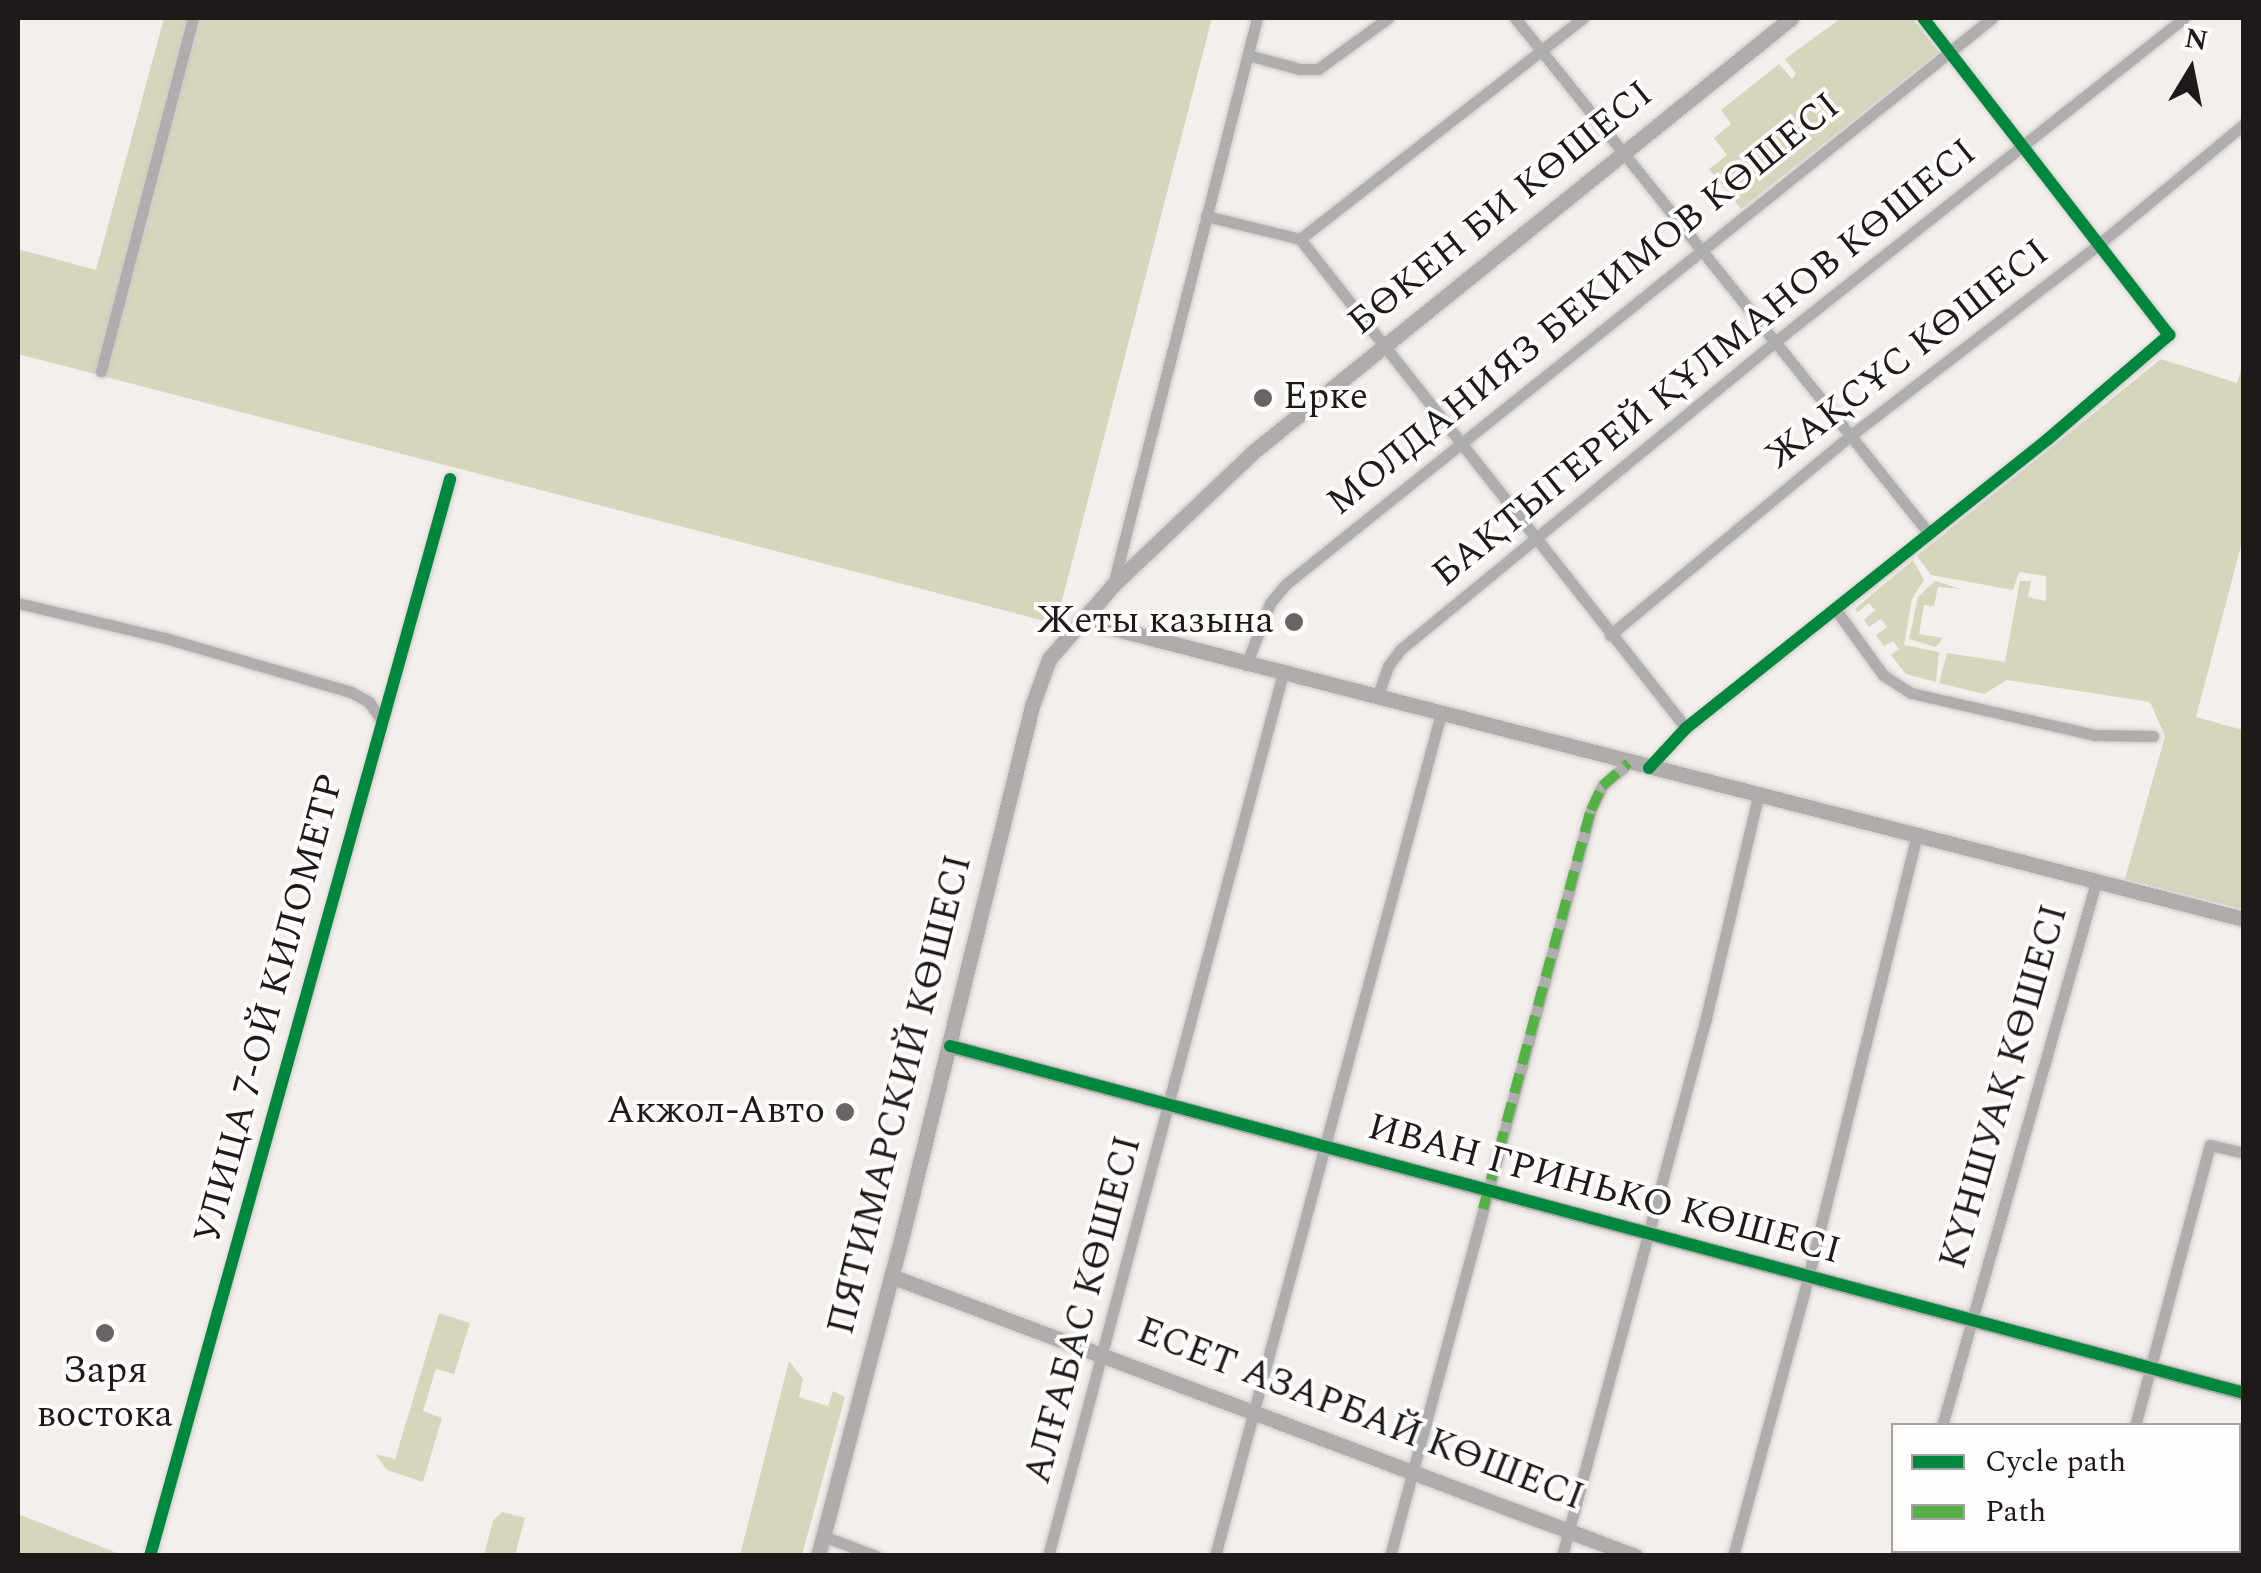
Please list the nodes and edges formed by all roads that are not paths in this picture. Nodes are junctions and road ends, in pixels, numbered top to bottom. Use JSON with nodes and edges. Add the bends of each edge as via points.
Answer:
{"nodes":[{"id":1,"x":193,"y":18,"type":"edge"},
{"id":2,"x":1258,"y":18,"type":"edge"},
{"id":3,"x":1388,"y":18,"type":"edge"},
{"id":4,"x":1515,"y":18,"type":"edge"},
{"id":5,"x":1583,"y":18,"type":"edge"},
{"id":6,"x":1791,"y":18,"type":"edge"},
{"id":7,"x":1923,"y":18,"type":"edge"},
{"id":8,"x":1992,"y":18,"type":"edge"},
{"id":9,"x":2184,"y":18,"type":"edge"},
{"id":10,"x":1541,"y":50,"type":"junction"},
{"id":11,"x":1950,"y":52,"type":"junction"},
{"id":12,"x":1248,"y":55,"type":"junction"},
{"id":13,"x":2244,"y":124,"type":"edge"},
{"id":14,"x":2023,"y":146,"type":"junction"},
{"id":15,"x":1624,"y":153,"type":"junction"},
{"id":16,"x":1206,"y":216,"type":"junction"},
{"id":17,"x":1300,"y":240,"type":"junction"},
{"id":18,"x":2098,"y":244,"type":"junction"},
{"id":19,"x":1702,"y":248,"type":"junction"},
{"id":20,"x":1776,"y":341,"type":"junction"},
{"id":21,"x":1382,"y":346,"type":"junction"},
{"id":22,"x":100,"y":371,"type":"dead end"},
{"id":23,"x":1850,"y":436,"type":"junction"},
{"id":24,"x":1460,"y":442,"type":"junction"},
{"id":25,"x":450,"y":478,"type":"dead end"},
{"id":26,"x":1927,"y":531,"type":"junction"},
{"id":27,"x":1534,"y":538,"type":"junction"},
{"id":28,"x":1114,"y":585,"type":"junction"},
{"id":29,"x":18,"y":602,"type":"edge"},
{"id":30,"x":1836,"y":610,"type":"junction"},
{"id":31,"x":1081,"y":620,"type":"junction"},
{"id":32,"x":1610,"y":635,"type":"junction"},
{"id":33,"x":1246,"y":665,"type":"junction"},
{"id":34,"x":1284,"y":673,"type":"junction"},
{"id":35,"x":1377,"y":697,"type":"junction"},
{"id":36,"x":1440,"y":713,"type":"junction"},
{"id":37,"x":380,"y":718,"type":"junction"},
{"id":38,"x":1686,"y":728,"type":"junction"},
{"id":39,"x":2153,"y":736,"type":"dead end"},
{"id":40,"x":1628,"y":762,"type":"junction"},
{"id":41,"x":1648,"y":768,"type":"junction"},
{"id":42,"x":1758,"y":797,"type":"junction"},
{"id":43,"x":1916,"y":838,"type":"junction"},
{"id":44,"x":2096,"y":882,"type":"junction"},
{"id":45,"x":2244,"y":919,"type":"edge"},
{"id":46,"x":950,"y":1046,"type":"junction"},
{"id":47,"x":1170,"y":1106,"type":"junction"},
{"id":48,"x":1326,"y":1148,"type":"junction"},
{"id":49,"x":2244,"y":1153,"type":"edge"},
{"id":50,"x":1488,"y":1191,"type":"junction"},
{"id":51,"x":1647,"y":1232,"type":"junction"},
{"id":52,"x":1809,"y":1274,"type":"junction"},
{"id":53,"x":892,"y":1276,"type":"junction"},
{"id":54,"x":1970,"y":1316,"type":"junction"},
{"id":55,"x":1102,"y":1352,"type":"junction"},
{"id":56,"x":2150,"y":1368,"type":"junction"},
{"id":57,"x":2244,"y":1393,"type":"edge"},
{"id":58,"x":1256,"y":1413,"type":"junction"},
{"id":59,"x":1943,"y":1423,"type":"edge"},
{"id":60,"x":2136,"y":1423,"type":"edge"},
{"id":61,"x":1414,"y":1470,"type":"junction"},
{"id":62,"x":1570,"y":1528,"type":"junction"},
{"id":63,"x":823,"y":1536,"type":"junction"},
{"id":64,"x":150,"y":1556,"type":"edge"},
{"id":65,"x":818,"y":1556,"type":"edge"},
{"id":66,"x":876,"y":1556,"type":"edge"},
{"id":67,"x":1048,"y":1556,"type":"edge"},
{"id":68,"x":1215,"y":1556,"type":"edge"},
{"id":69,"x":1390,"y":1556,"type":"edge"},
{"id":70,"x":1562,"y":1556,"type":"edge"},
{"id":71,"x":1635,"y":1556,"type":"edge"},
{"id":72,"x":1734,"y":1556,"type":"edge"}],
"edges":[{"from":1,"to":22,"type":"street"},
{"from":2,"to":12,"type":"street"},
{"from":3,"to":12,"type":"street","via":[[1318,69]]},
{"from":4,"to":10,"type":"street"},
{"from":5,"to":10,"type":"street"},
{"from":6,"to":15,"type":"street","name":"БӨКЕН БИ КӨШЕСІ"},
{"from":7,"to":11,"type":"street"},
{"from":8,"to":11,"type":"street","name":"МОЛДАНИЯЗ БЕКИМОВ КӨШЕСІ"},
{"from":9,"to":14,"type":"street","name":"БАҚТЫГЕРЕЙ ҚҰЛМАНОВ КӨШЕСІ"},
{"from":10,"to":15,"type":"street"},
{"from":10,"to":17,"type":"street"},
{"from":11,"to":14,"type":"street"},
{"from":11,"to":19,"type":"street","name":"МОЛДАНИЯЗ БЕКИМОВ КӨШЕСІ"},
{"from":12,"to":16,"type":"street"},
{"from":13,"to":18,"type":"street","name":"ЖАҚСҰС КӨШЕСІ"},
{"from":14,"to":18,"type":"street"},
{"from":14,"to":20,"type":"street","name":"БАҚТЫГЕРЕЙ ҚҰЛМАНОВ КӨШЕСІ"},
{"from":15,"to":19,"type":"street"},
{"from":15,"to":21,"type":"street","name":"БӨКЕН БИ КӨШЕСІ"},
{"from":16,"to":17,"type":"street"},
{"from":16,"to":28,"type":"street"},
{"from":17,"to":21,"type":"street"},
{"from":18,"to":23,"type":"street","name":"ЖАҚСҰС КӨШЕСІ"},
{"from":18,"to":26,"type":"street","via":[[2169,335]]},
{"from":19,"to":20,"type":"street"},
{"from":19,"to":24,"type":"street","name":"МОЛДАНИЯЗ БЕКИМОВ КӨШЕСІ"},
{"from":20,"to":23,"type":"street"},
{"from":20,"to":27,"type":"street","name":"БАҚТЫГЕРЕЙ ҚҰЛМАНОВ КӨШЕСІ"},
{"from":21,"to":24,"type":"street"},
{"from":21,"to":28,"type":"street","name":"БӨКЕН БИ КӨШЕСІ","via":[[1219,481]]},
{"from":23,"to":26,"type":"street"},
{"from":23,"to":32,"type":"street","name":"ЖАҚСҰС КӨШЕСІ"},
{"from":24,"to":27,"type":"street"},
{"from":24,"to":33,"type":"street","name":"МОЛДАНИЯЗ БЕКИМОВ КӨШЕСІ","via":[[1273,596]]},
{"from":25,"to":37,"type":"street","name":"УЛИЦА 7-ОЙ КИЛОМЕТР"},
{"from":26,"to":30,"type":"street"},
{"from":27,"to":32,"type":"street"},
{"from":27,"to":35,"type":"street","name":"БАҚТЫГЕРЕЙ ҚҰЛМАНОВ КӨШЕСІ","via":[[1397,653]]},
{"from":28,"to":31,"type":"street","name":"БӨКЕН БИ КӨШЕСІ"},
{"from":29,"to":37,"type":"street","via":[[350,692]]},
{"from":30,"to":38,"type":"street"},
{"from":30,"to":39,"type":"street","via":[[1883,675],[1911,694],[2095,735]]},
{"from":31,"to":33,"type":"street"},
{"from":31,"to":46,"type":"street","name":"ПЯТИМАРСКИЙ КӨШЕСІ","via":[[1054,653],[1032,706]]},
{"from":32,"to":38,"type":"street"},
{"from":33,"to":34,"type":"street"},
{"from":34,"to":35,"type":"street"},
{"from":34,"to":47,"type":"street","name":"АЛҒАБАС КӨШЕСІ"},
{"from":35,"to":36,"type":"street"},
{"from":36,"to":40,"type":"street"},
{"from":36,"to":48,"type":"street"},
{"from":37,"to":64,"type":"street","name":"УЛИЦА 7-ОЙ КИЛОМЕТР"},
{"from":38,"to":41,"type":"street"},
{"from":40,"to":41,"type":"street"},
{"from":40,"to":50,"type":"street","via":[[1595,799]]},
{"from":41,"to":42,"type":"street"},
{"from":42,"to":43,"type":"street"},
{"from":42,"to":51,"type":"street"},
{"from":43,"to":44,"type":"street"},
{"from":43,"to":52,"type":"street"},
{"from":44,"to":45,"type":"street"},
{"from":44,"to":54,"type":"street","name":"КҮНШУАҚ КӨШЕСІ"},
{"from":46,"to":47,"type":"street","name":"ИВАН ГРИНЬКО КӨШЕСІ"},
{"from":46,"to":53,"type":"street","name":"ПЯТИМАРСКИЙ КӨШЕСІ"},
{"from":47,"to":48,"type":"street","name":"ИВАН ГРИНЬКО КӨШЕСІ"},
{"from":47,"to":55,"type":"street","name":"АЛҒАБАС КӨШЕСІ"},
{"from":48,"to":50,"type":"street","name":"ИВАН ГРИНЬКО КӨШЕСІ"},
{"from":48,"to":58,"type":"street"},
{"from":49,"to":56,"type":"street","via":[[2210,1144]]},
{"from":50,"to":51,"type":"street","name":"ИВАН ГРИНЬКО КӨШЕСІ"},
{"from":50,"to":61,"type":"street"},
{"from":51,"to":52,"type":"street","name":"ИВАН ГРИНЬКО КӨШЕСІ"},
{"from":51,"to":62,"type":"street"},
{"from":52,"to":54,"type":"street","name":"ИВАН ГРИНЬКО КӨШЕСІ"},
{"from":52,"to":72,"type":"street"},
{"from":53,"to":55,"type":"street","name":"ЕСЕТ АЗАРБАЙ КӨШЕСІ"},
{"from":53,"to":63,"type":"street","name":"ПЯТИМАРСКИЙ КӨШЕСІ"},
{"from":54,"to":56,"type":"street","name":"ИВАН ГРИНЬКО КӨШЕСІ"},
{"from":54,"to":59,"type":"street","name":"КҮНШУАҚ КӨШЕСІ"},
{"from":55,"to":58,"type":"street","name":"ЕСЕТ АЗАРБАЙ КӨШЕСІ"},
{"from":55,"to":67,"type":"street","name":"АЛҒАБАС КӨШЕСІ"},
{"from":56,"to":57,"type":"street","name":"ИВАН ГРИНЬКО КӨШЕСІ"},
{"from":56,"to":60,"type":"street"},
{"from":58,"to":61,"type":"street","name":"ЕСЕТ АЗАРБАЙ КӨШЕСІ"},
{"from":58,"to":68,"type":"street"},
{"from":61,"to":62,"type":"street","name":"ЕСЕТ АЗАРБАЙ КӨШЕСІ"},
{"from":61,"to":69,"type":"street"},
{"from":62,"to":70,"type":"street"},
{"from":62,"to":71,"type":"street","name":"ЕСЕТ АЗАРБАЙ КӨШЕСІ"},
{"from":63,"to":65,"type":"street","name":"ПЯТИМАРСКИЙ КӨШЕСІ"},
{"from":63,"to":66,"type":"street"}]}
